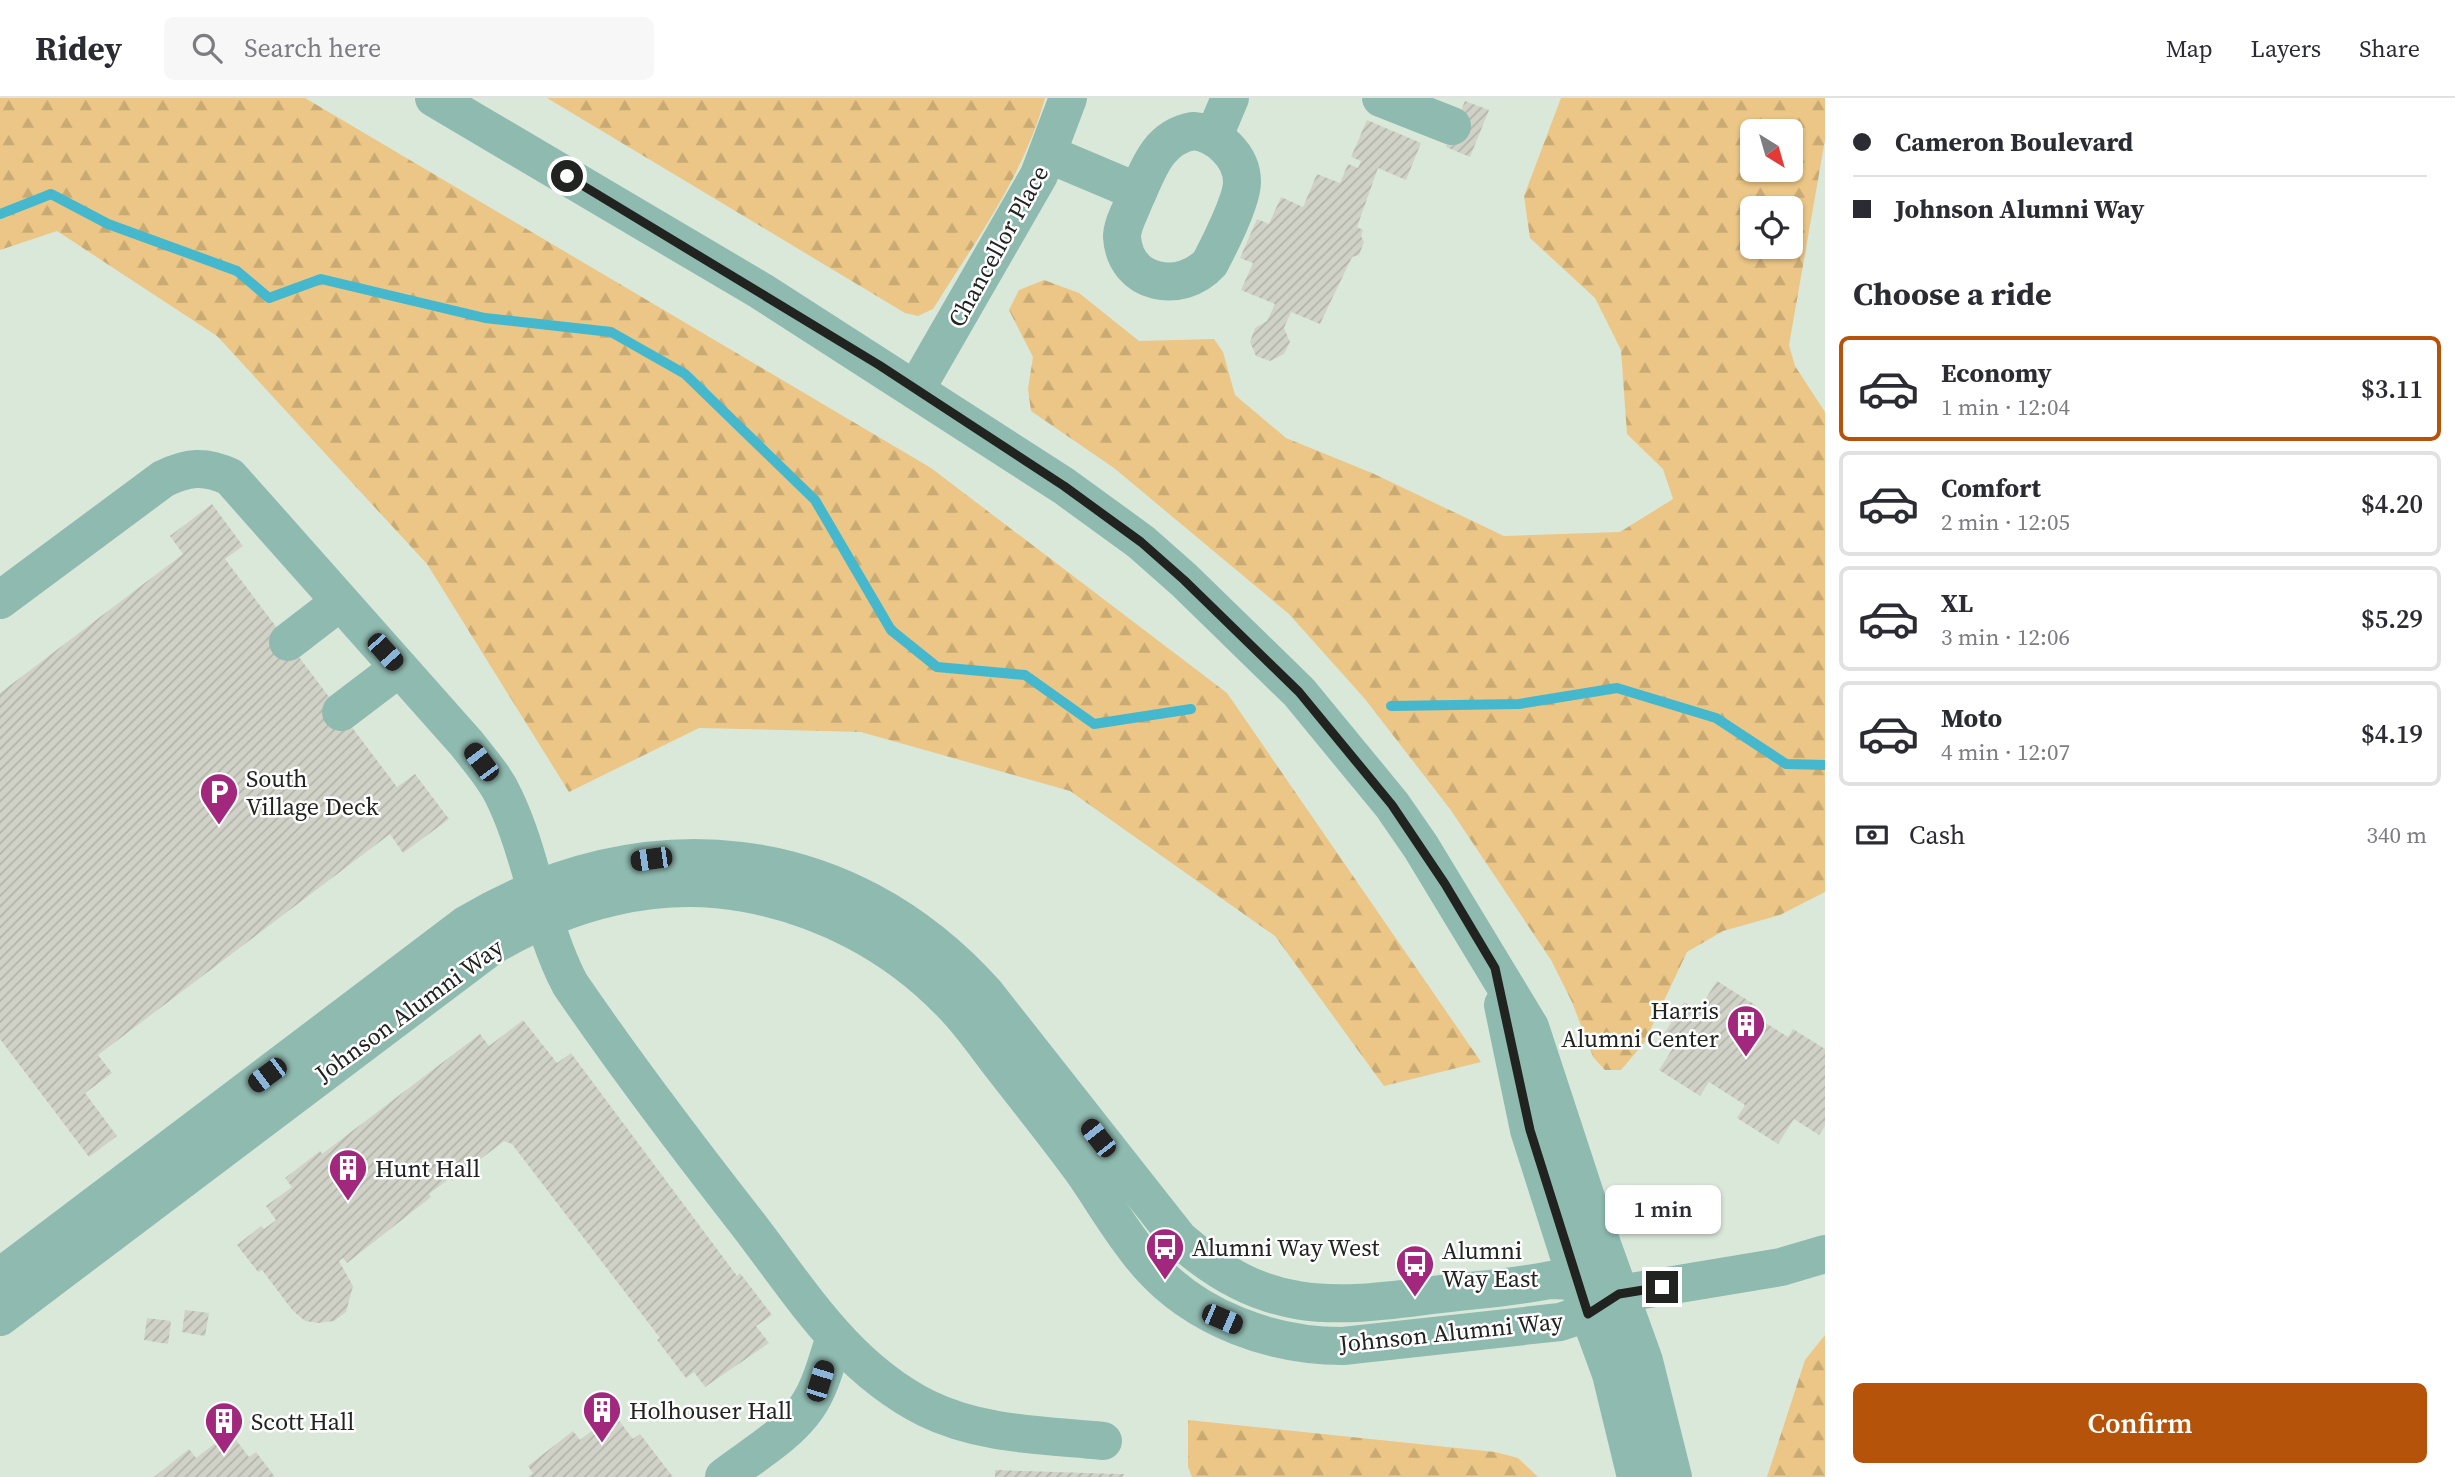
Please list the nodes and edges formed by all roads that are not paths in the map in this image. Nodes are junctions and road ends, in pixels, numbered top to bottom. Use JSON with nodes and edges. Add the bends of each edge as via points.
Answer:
{"nodes":[{"id":1,"x":434,"y":98,"type":"edge"},
{"id":2,"x":1068,"y":98,"type":"edge"},
{"id":3,"x":1230,"y":98,"type":"edge"},
{"id":4,"x":1381,"y":98,"type":"edge"},
{"id":5,"x":1452,"y":126,"type":"dead end"},
{"id":6,"x":1214,"y":136,"type":"junction"},
{"id":7,"x":1048,"y":154,"type":"junction"},
{"id":8,"x":1139,"y":192,"type":"junction"},
{"id":9,"x":916,"y":389,"type":"junction"},
{"id":10,"x":0,"y":600,"type":"edge"},
{"id":11,"x":340,"y":601,"type":"junction"},
{"id":12,"x":288,"y":642,"type":"dead end"},
{"id":13,"x":392,"y":660,"type":"junction"},
{"id":14,"x":334,"y":703,"type":"dead end"},
{"id":15,"x":538,"y":904,"type":"junction"},
{"id":16,"x":1825,"y":1254,"type":"edge"},
{"id":17,"x":0,"y":1277,"type":"edge"},
{"id":18,"x":1595,"y":1296,"type":"junction"},
{"id":19,"x":0,"y":1317,"type":"edge"},
{"id":20,"x":835,"y":1337,"type":"junction"},
{"id":21,"x":1103,"y":1441,"type":"dead end"},
{"id":22,"x":724,"y":1477,"type":"edge"},
{"id":23,"x":1636,"y":1477,"type":"edge"},
{"id":24,"x":1673,"y":1477,"type":"edge"}],
"edges":[{"from":1,"to":9,"type":"street"},
{"from":2,"to":7,"type":"street","name":"Chancellor Place"},
{"from":3,"to":6,"type":"street"},
{"from":4,"to":5,"type":"street"},
{"from":6,"to":8,"type":"street","via":[[1194,131],[1170,140],[1153,157]]},
{"from":6,"to":8,"type":"street","via":[[1235,160],[1242,186],[1213,256],[1202,271],[1184,281],[1160,283],[1134,265],[1122,237]]},
{"from":7,"to":8,"type":"street"},
{"from":7,"to":9,"type":"street","name":"Chancellor Place"},
{"from":9,"to":18,"type":"street","via":[[1111,519],[1184,580],[1276,669],[1392,805],[1530,1027]]},
{"from":10,"to":11,"type":"street","via":[[163,479],[205,468],[240,486]]},
{"from":11,"to":12,"type":"street"},
{"from":11,"to":13,"type":"street"},
{"from":13,"to":14,"type":"street"},
{"from":13,"to":15,"type":"street","via":[[494,780],[504,797]]},
{"from":15,"to":17,"type":"street","name":"Johnson Alumni Way","via":[[467,924]]},
{"from":15,"to":18,"type":"street","name":"Johnson Alumni Way","via":[[587,870],[632,861],[697,858],[754,862],[824,881],[876,905],[920,933],[971,977],[1179,1239],[1217,1267],[1264,1291],[1305,1302],[1363,1305],[1550,1280]]},
{"from":15,"to":19,"type":"street","name":"Johnson Alumni Way","via":[[481,954]]},
{"from":15,"to":20,"type":"street","via":[[556,957],[582,1001]]},
{"from":16,"to":18,"type":"street","name":"Johnson Alumni Way","via":[[1781,1267]]},
{"from":18,"to":23,"type":"street"},
{"from":18,"to":24,"type":"street","via":[[1646,1366]]},
{"from":20,"to":21,"type":"street","via":[[848,1354],[882,1381],[928,1409],[1011,1432]]},
{"from":20,"to":22,"type":"street","via":[[806,1409]]}]}
